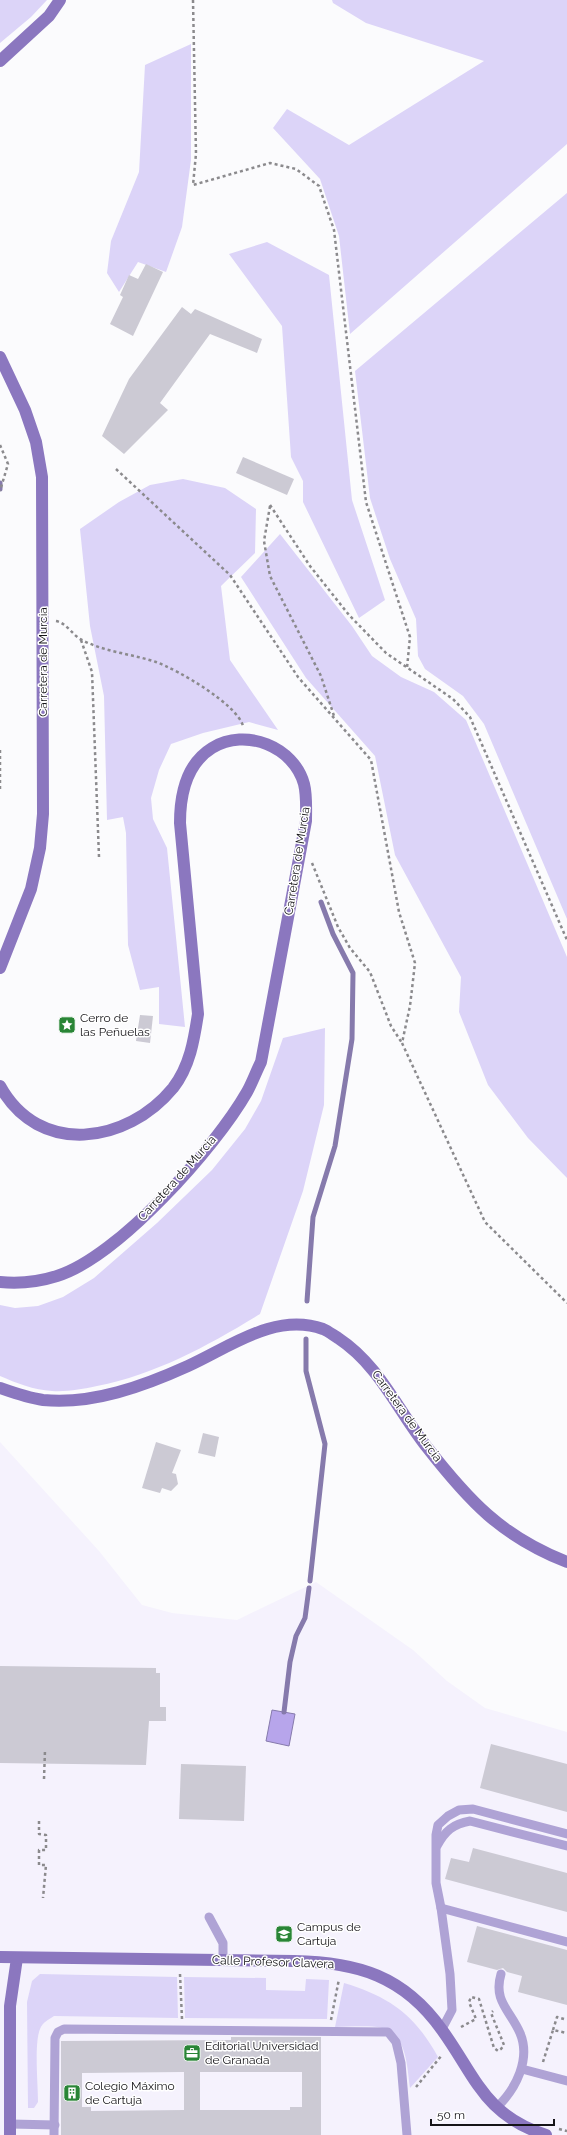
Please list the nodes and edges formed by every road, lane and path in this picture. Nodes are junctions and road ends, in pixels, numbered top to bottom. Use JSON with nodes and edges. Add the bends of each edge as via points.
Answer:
{"nodes":[{"id":1,"x":60,"y":0,"type":"edge"},
{"id":2,"x":193,"y":0,"type":"edge"},
{"id":3,"x":0,"y":61,"type":"edge"},
{"id":4,"x":0,"y":357,"type":"edge"},
{"id":5,"x":0,"y":445,"type":"edge"},
{"id":6,"x":116,"y":469,"type":"dead end"},
{"id":7,"x":0,"y":491,"type":"edge"},
{"id":8,"x":43,"y":619,"type":"junction"},
{"id":9,"x":81,"y":640,"type":"junction"},
{"id":10,"x":407,"y":668,"type":"junction"},
{"id":11,"x":335,"y":718,"type":"junction"},
{"id":12,"x":247,"y":740,"type":"junction"},
{"id":13,"x":0,"y":750,"type":"edge"},
{"id":14,"x":0,"y":791,"type":"edge"},
{"id":15,"x":302,"y":841,"type":"junction"},
{"id":16,"x":99,"y":857,"type":"dead end"},
{"id":17,"x":567,"y":940,"type":"edge"},
{"id":18,"x":0,"y":968,"type":"edge"},
{"id":19,"x":402,"y":1043,"type":"junction"},
{"id":20,"x":0,"y":1086,"type":"edge"},
{"id":21,"x":0,"y":1282,"type":"edge"},
{"id":22,"x":567,"y":1303,"type":"edge"},
{"id":23,"x":0,"y":1388,"type":"edge"},
{"id":24,"x":567,"y":1562,"type":"edge"},
{"id":25,"x":45,"y":1750,"type":"dead end"},
{"id":26,"x":44,"y":1779,"type":"dead end"},
{"id":27,"x":39,"y":1821,"type":"dead end"},
{"id":28,"x":567,"y":1834,"type":"edge"},
{"id":29,"x":437,"y":1846,"type":"junction"},
{"id":30,"x":567,"y":1846,"type":"edge"},
{"id":31,"x":43,"y":1898,"type":"dead end"},
{"id":32,"x":441,"y":1908,"type":"junction"},
{"id":33,"x":209,"y":1916,"type":"dead end"},
{"id":34,"x":567,"y":1942,"type":"edge"},
{"id":35,"x":0,"y":1958,"type":"edge"},
{"id":36,"x":18,"y":1958,"type":"junction"},
{"id":37,"x":224,"y":1961,"type":"junction"},
{"id":38,"x":180,"y":1974,"type":"dead end"},
{"id":39,"x":501,"y":1974,"type":"dead end"},
{"id":40,"x":339,"y":1979,"type":"dead end"},
{"id":41,"x":470,"y":2000,"type":"junction"},
{"id":42,"x":462,"y":2001,"type":"dead end"},
{"id":43,"x":494,"y":2010,"type":"dead end"},
{"id":44,"x":564,"y":2019,"type":"dead end"},
{"id":45,"x":461,"y":2027,"type":"dead end"},
{"id":46,"x":442,"y":2029,"type":"junction"},
{"id":47,"x":182,"y":2030,"type":"junction"},
{"id":48,"x":553,"y":2030,"type":"junction"},
{"id":49,"x":329,"y":2031,"type":"junction"},
{"id":50,"x":567,"y":2033,"type":"edge"},
{"id":51,"x":442,"y":2055,"type":"dead end"},
{"id":52,"x":542,"y":2066,"type":"dead end"},
{"id":53,"x":522,"y":2069,"type":"junction"},
{"id":54,"x":567,"y":2081,"type":"edge"},
{"id":55,"x":405,"y":2099,"type":"junction"},
{"id":56,"x":497,"y":2107,"type":"junction"},
{"id":57,"x":55,"y":2124,"type":"junction"},
{"id":58,"x":10,"y":2129,"type":"edge"},
{"id":59,"x":549,"y":2131,"type":"edge"},
{"id":60,"x":567,"y":2131,"type":"edge"},
{"id":61,"x":54,"y":2135,"type":"edge"},
{"id":62,"x":407,"y":2135,"type":"edge"}],
"edges":[{"from":1,"to":3,"type":"main road","via":[[49,16]]},
{"from":2,"to":10,"type":"path","via":[[196,154],[193,185],[270,163],[296,169],[319,186],[334,230],[366,502],[410,637]]},
{"from":4,"to":8,"type":"main road","name":"Carretera de Murcia","via":[[25,410],[36,442],[42,477]]},
{"from":5,"to":7,"type":"path","via":[[8,464]]},
{"from":6,"to":11,"type":"path","via":[[230,575],[298,677]]},
{"from":8,"to":9,"type":"path","via":[[60,622]]},
{"from":8,"to":18,"type":"main road","name":"Carretera de Murcia","via":[[43,814],[40,848],[31,889]]},
{"from":9,"to":12,"type":"path","via":[[157,662],[197,684],[226,702],[242,720]]},
{"from":9,"to":16,"type":"path","via":[[92,672]]},
{"from":10,"to":11,"type":"path","via":[[386,653],[349,615],[310,566],[270,505],[264,541],[270,576],[320,676]]},
{"from":10,"to":17,"type":"path","via":[[453,698],[470,717]]},
{"from":11,"to":19,"type":"path","via":[[372,760],[399,912],[415,963]]},
{"from":12,"to":15,"type":"main road","name":"Carretera de Murcia","via":[[271,745],[299,771],[307,800]]},
{"from":12,"to":20,"type":"main road","name":"Carretera de Murcia","via":[[223,743],[207,752],[190,772],[183,787],[180,803],[198,1014],[193,1046],[174,1087],[144,1115],[108,1132],[89,1135],[67,1134],[35,1123],[19,1112]]},
{"from":13,"to":14,"type":"path"},
{"from":15,"to":19,"type":"path","via":[[338,927],[350,948],[370,972],[391,1026]]},
{"from":15,"to":21,"type":"main road","name":"Carretera de Murcia","via":[[261,1062],[247,1092],[213,1141],[177,1182],[139,1221],[101,1254],[58,1276],[30,1283]]},
{"from":19,"to":22,"type":"path","via":[[485,1222]]},
{"from":23,"to":24,"type":"main road","name":"Carretera de Murcia","via":[[42,1400],[91,1399],[153,1380],[188,1366],[252,1334],[275,1327],[291,1324],[325,1330],[349,1345],[373,1368],[426,1445],[472,1502],[495,1523],[520,1540]]},
{"from":25,"to":26,"type":"path"},
{"from":27,"to":31,"type":"path","via":[[39,1834],[46,1835],[46,1850],[39,1850],[39,1865],[46,1865]]},
{"from":28,"to":29,"type":"lane","via":[[487,1812],[459,1810],[438,1825]]},
{"from":29,"to":30,"type":"lane","via":[[449,1828],[470,1821]]},
{"from":29,"to":32,"type":"lane","via":[[436,1883]]},
{"from":32,"to":34,"type":"lane"},
{"from":32,"to":46,"type":"lane","via":[[452,2010]]},
{"from":33,"to":37,"type":"lane","via":[[223,1944]]},
{"from":35,"to":36,"type":"main road","name":"Calle Profesor Clavera"},
{"from":36,"to":37,"type":"main road","name":"Calle Profesor Clavera"},
{"from":36,"to":58,"type":"main road","via":[[10,2006]]},
{"from":37,"to":46,"type":"main road","name":"Calle Profesor Clavera","via":[[328,1962],[354,1967],[381,1977],[404,1992],[422,2006]]},
{"from":38,"to":47,"type":"path"},
{"from":39,"to":53,"type":"lane","via":[[498,1986],[502,2001],[523,2042]]},
{"from":40,"to":49,"type":"path"},
{"from":41,"to":42,"type":"path"},
{"from":41,"to":43,"type":"path","via":[[471,1997],[479,1999],[494,2048],[498,2051],[504,2045],[491,2013]]},
{"from":41,"to":45,"type":"path","via":[[476,2019]]},
{"from":44,"to":48,"type":"path","via":[[557,2017]]},
{"from":46,"to":56,"type":"main road","name":"Calle Profesor Clavera","via":[[475,2083]]},
{"from":47,"to":49,"type":"lane"},
{"from":47,"to":57,"type":"lane","via":[[64,2029],[58,2032]]},
{"from":48,"to":50,"type":"path"},
{"from":48,"to":52,"type":"path"},
{"from":49,"to":55,"type":"lane","via":[[388,2032],[396,2042]]},
{"from":51,"to":55,"type":"path"},
{"from":53,"to":54,"type":"lane"},
{"from":53,"to":56,"type":"lane","via":[[510,2095]]},
{"from":55,"to":62,"type":"lane"},
{"from":56,"to":59,"type":"main road","name":"Calle Profesor Clavera","via":[[507,2118]]},
{"from":57,"to":58,"type":"lane"},
{"from":57,"to":61,"type":"lane"},
{"from":59,"to":60,"type":"path"}]}
